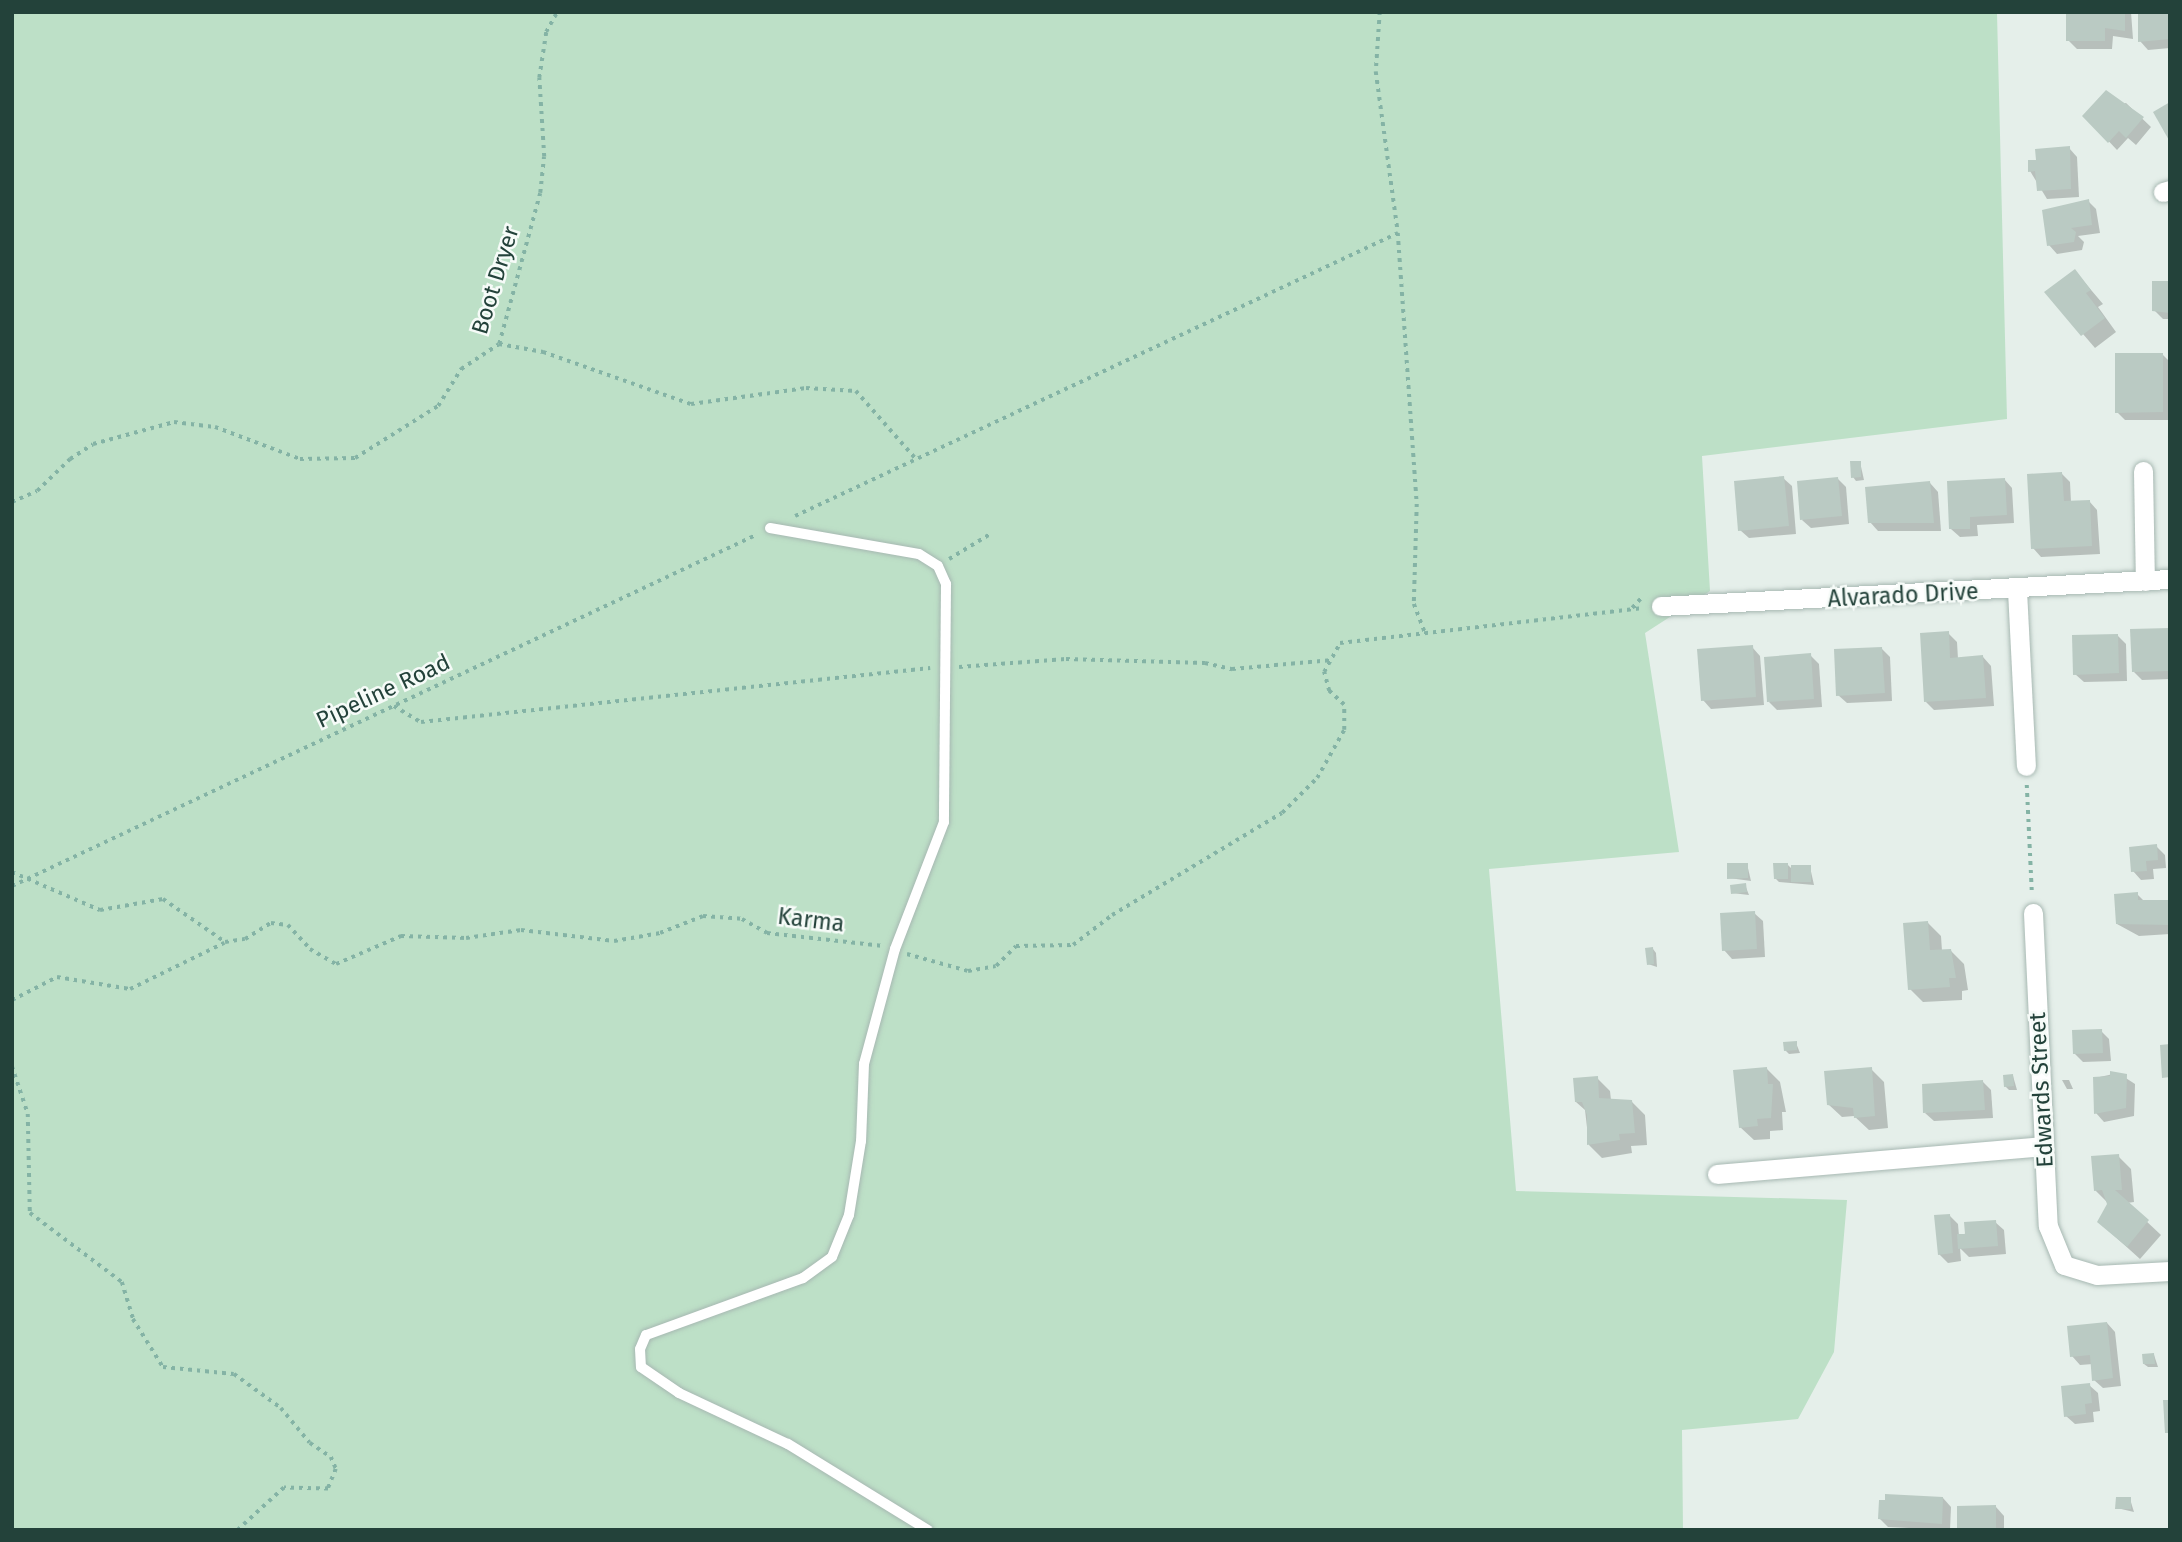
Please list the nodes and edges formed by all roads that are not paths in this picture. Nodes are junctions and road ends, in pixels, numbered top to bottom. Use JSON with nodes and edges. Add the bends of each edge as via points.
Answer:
{"nodes":[{"id":1,"x":2143,"y":471,"type":"dead end"},
{"id":2,"x":769,"y":528,"type":"road end"},
{"id":3,"x":2170,"y":579,"type":"edge"},
{"id":4,"x":2145,"y":581,"type":"junction"},
{"id":5,"x":2017,"y":590,"type":"junction"},
{"id":6,"x":1661,"y":606,"type":"road end"},
{"id":7,"x":2026,"y":766,"type":"road end"},
{"id":8,"x":2033,"y":914,"type":"road end"},
{"id":9,"x":2044,"y":1146,"type":"junction"},
{"id":10,"x":1717,"y":1174,"type":"dead end"},
{"id":11,"x":2170,"y":1271,"type":"edge"},
{"id":12,"x":928,"y":1530,"type":"edge"}],
"edges":[{"from":1,"to":4,"type":"street"},
{"from":2,"to":12,"type":"lane","via":[[919,554],[938,566],[946,584],[948,667],[944,822],[895,949],[864,1064],[861,1141],[849,1214],[832,1257],[803,1278],[646,1335],[640,1349],[641,1367],[679,1393],[789,1444]]},
{"from":3,"to":4,"type":"street","name":"Alvarado Drive"},
{"from":4,"to":5,"type":"street","name":"Alvarado Drive"},
{"from":5,"to":6,"type":"street","name":"Alvarado Drive"},
{"from":5,"to":7,"type":"street"},
{"from":8,"to":9,"type":"street","name":"Edwards Street"},
{"from":9,"to":10,"type":"street"},
{"from":9,"to":11,"type":"street","name":"Edwards Street","via":[[2048,1226],[2063,1265],[2096,1275]]}]}
